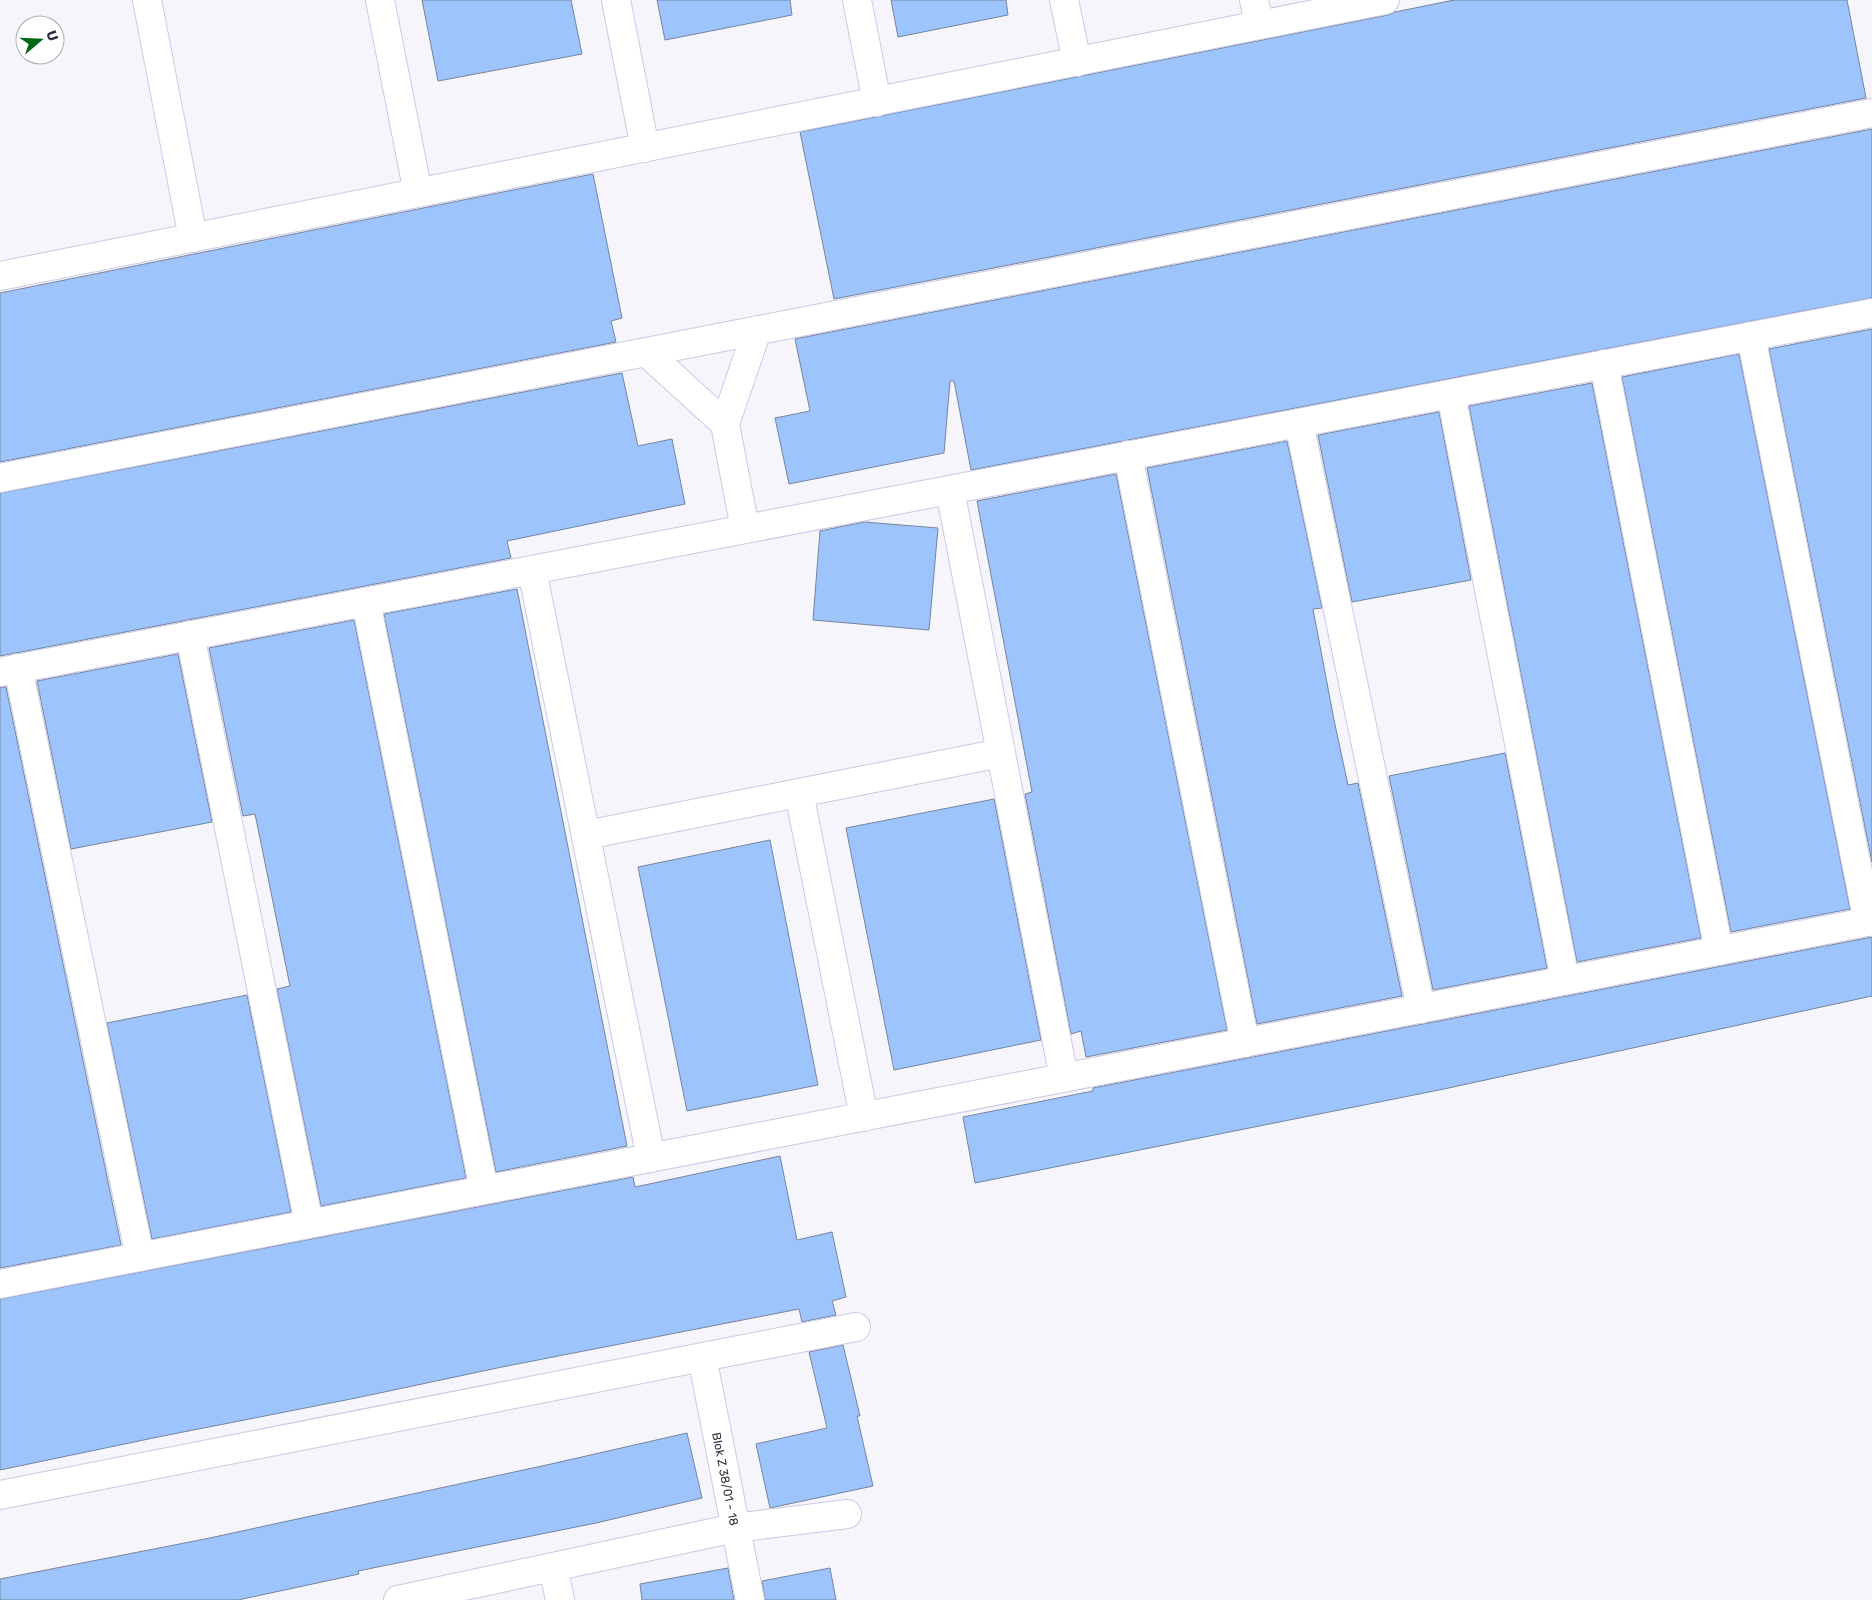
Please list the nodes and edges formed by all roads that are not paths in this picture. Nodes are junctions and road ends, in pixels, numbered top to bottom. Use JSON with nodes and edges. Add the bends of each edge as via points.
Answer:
{"nodes":[{"id":1,"x":147,"y":0,"type":"edge"},
{"id":2,"x":380,"y":0,"type":"edge"},
{"id":3,"x":616,"y":0,"type":"edge"},
{"id":4,"x":857,"y":0,"type":"edge"},
{"id":5,"x":1064,"y":0,"type":"edge"},
{"id":6,"x":1385,"y":0,"type":"edge"},
{"id":7,"x":1256,"y":13,"type":"edge"},
{"id":8,"x":1077,"y":62,"type":"junction"},
{"id":9,"x":877,"y":102,"type":"junction"},
{"id":10,"x":1872,"y":112,"type":"edge"},
{"id":11,"x":645,"y":148,"type":"junction"},
{"id":12,"x":418,"y":193,"type":"junction"},
{"id":13,"x":193,"y":238,"type":"junction"},
{"id":14,"x":1,"y":272,"type":"edge"},
{"id":15,"x":1872,"y":313,"type":"edge"},
{"id":16,"x":757,"y":330,"type":"junction"},
{"id":17,"x":1751,"y":336,"type":"junction"},
{"id":18,"x":646,"y":352,"type":"junction"},
{"id":19,"x":1604,"y":364,"type":"junction"},
{"id":20,"x":1451,"y":394,"type":"junction"},
{"id":21,"x":1299,"y":422,"type":"junction"},
{"id":22,"x":724,"y":424,"type":"junction"},
{"id":23,"x":1128,"y":455,"type":"junction"},
{"id":24,"x":0,"y":478,"type":"edge"},
{"id":25,"x":950,"y":490,"type":"junction"},
{"id":26,"x":746,"y":529,"type":"junction"},
{"id":27,"x":532,"y":570,"type":"junction"},
{"id":28,"x":366,"y":602,"type":"junction"},
{"id":29,"x":190,"y":635,"type":"junction"},
{"id":30,"x":9,"y":670,"type":"edge"},
{"id":31,"x":1001,"y":753,"type":"junction"},
{"id":32,"x":799,"y":793,"type":"junction"},
{"id":33,"x":586,"y":835,"type":"junction"},
{"id":34,"x":1870,"y":922,"type":"edge"},
{"id":35,"x":1719,"y":951,"type":"junction"},
{"id":36,"x":1566,"y":980,"type":"junction"},
{"id":37,"x":1421,"y":1009,"type":"junction"},
{"id":38,"x":1245,"y":1043,"type":"junction"},
{"id":39,"x":1064,"y":1078,"type":"junction"},
{"id":40,"x":864,"y":1117,"type":"junction"},
{"id":41,"x":650,"y":1158,"type":"junction"},
{"id":42,"x":484,"y":1190,"type":"junction"},
{"id":43,"x":309,"y":1224,"type":"junction"},
{"id":44,"x":140,"y":1257,"type":"junction"},
{"id":45,"x":0,"y":1284,"type":"edge"},
{"id":46,"x":856,"y":1327,"type":"dead end"},
{"id":47,"x":702,"y":1357,"type":"junction"},
{"id":48,"x":0,"y":1495,"type":"edge"},
{"id":49,"x":847,"y":1514,"type":"dead end"},
{"id":50,"x":735,"y":1528,"type":"junction"},
{"id":51,"x":553,"y":1567,"type":"junction"},
{"id":52,"x":398,"y":1600,"type":"edge"},
{"id":53,"x":560,"y":1600,"type":"edge"},
{"id":54,"x":750,"y":1600,"type":"edge"}],
"edges":[{"from":1,"to":13,"type":"street"},
{"from":2,"to":12,"type":"street"},
{"from":3,"to":11,"type":"street"},
{"from":4,"to":9,"type":"street"},
{"from":5,"to":8,"type":"street"},
{"from":6,"to":7,"type":"street"},
{"from":7,"to":8,"type":"street"},
{"from":8,"to":9,"type":"street"},
{"from":9,"to":11,"type":"street"},
{"from":10,"to":16,"type":"street"},
{"from":11,"to":12,"type":"street"},
{"from":12,"to":13,"type":"street"},
{"from":13,"to":14,"type":"street"},
{"from":15,"to":17,"type":"street"},
{"from":16,"to":18,"type":"street"},
{"from":16,"to":22,"type":"street"},
{"from":17,"to":19,"type":"street"},
{"from":17,"to":34,"type":"street"},
{"from":18,"to":22,"type":"street"},
{"from":18,"to":24,"type":"street"},
{"from":19,"to":20,"type":"street"},
{"from":19,"to":35,"type":"street"},
{"from":20,"to":21,"type":"street"},
{"from":20,"to":36,"type":"street"},
{"from":21,"to":23,"type":"street"},
{"from":21,"to":37,"type":"street"},
{"from":22,"to":26,"type":"street"},
{"from":23,"to":25,"type":"street"},
{"from":23,"to":38,"type":"street"},
{"from":25,"to":26,"type":"street"},
{"from":25,"to":31,"type":"street"},
{"from":26,"to":27,"type":"street"},
{"from":27,"to":28,"type":"street"},
{"from":27,"to":33,"type":"street"},
{"from":28,"to":29,"type":"street"},
{"from":28,"to":42,"type":"street"},
{"from":29,"to":30,"type":"street"},
{"from":29,"to":43,"type":"street"},
{"from":30,"to":44,"type":"street"},
{"from":31,"to":32,"type":"street"},
{"from":31,"to":39,"type":"street"},
{"from":32,"to":33,"type":"street"},
{"from":32,"to":40,"type":"street"},
{"from":33,"to":41,"type":"street"},
{"from":34,"to":35,"type":"street"},
{"from":35,"to":36,"type":"street"},
{"from":36,"to":37,"type":"street"},
{"from":37,"to":38,"type":"street"},
{"from":38,"to":39,"type":"street"},
{"from":39,"to":40,"type":"street"},
{"from":40,"to":41,"type":"street"},
{"from":41,"to":42,"type":"street"},
{"from":42,"to":43,"type":"street"},
{"from":43,"to":44,"type":"street"},
{"from":44,"to":45,"type":"street"},
{"from":46,"to":47,"type":"street"},
{"from":47,"to":48,"type":"street"},
{"from":47,"to":50,"type":"street","name":"Blok Z 38/01 - 18"},
{"from":49,"to":50,"type":"street"},
{"from":50,"to":51,"type":"street"},
{"from":50,"to":54,"type":"street","name":"Blok Z 38/01 - 18"},
{"from":51,"to":52,"type":"street"},
{"from":51,"to":53,"type":"street"}]}
